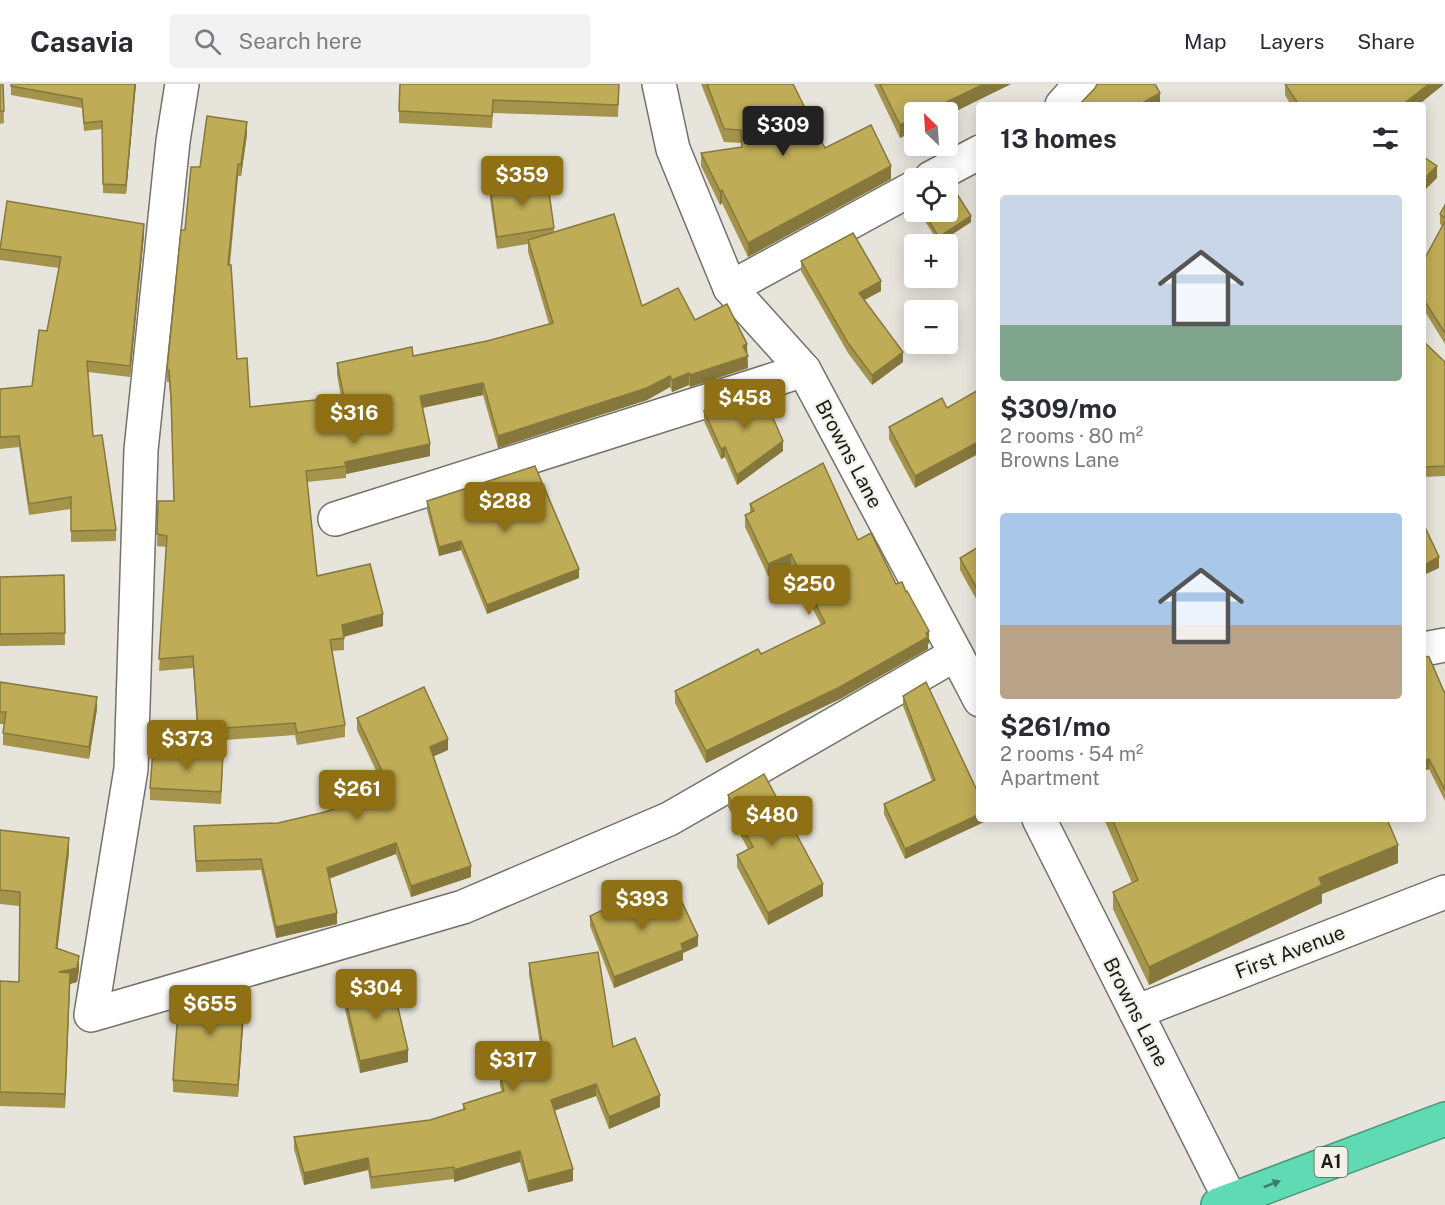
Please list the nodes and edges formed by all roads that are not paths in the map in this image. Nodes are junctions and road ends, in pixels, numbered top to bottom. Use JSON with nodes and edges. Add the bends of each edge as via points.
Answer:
{"nodes":[{"id":1,"x":182,"y":84,"type":"edge"},
{"id":2,"x":660,"y":84,"type":"edge"},
{"id":3,"x":1081,"y":84,"type":"edge"},
{"id":4,"x":1065,"y":102,"type":"edge"},
{"id":5,"x":976,"y":154,"type":"edge"},
{"id":6,"x":950,"y":168,"type":"edge"},
{"id":7,"x":904,"y":193,"type":"edge"},
{"id":8,"x":730,"y":288,"type":"junction"},
{"id":9,"x":804,"y":370,"type":"junction"},
{"id":10,"x":335,"y":519,"type":"dead end"},
{"id":11,"x":1445,"y":645,"type":"edge"},
{"id":12,"x":1426,"y":649,"type":"edge"},
{"id":13,"x":956,"y":654,"type":"junction"},
{"id":14,"x":976,"y":692,"type":"edge"},
{"id":15,"x":1041,"y":822,"type":"edge"},
{"id":16,"x":1445,"y":892,"type":"edge"},
{"id":17,"x":1136,"y":1012,"type":"junction"},
{"id":18,"x":1445,"y":1119,"type":"edge"},
{"id":19,"x":1227,"y":1203,"type":"edge"}],
"edges":[{"from":1,"to":13,"type":"street","via":[[141,450],[131,769],[91,1015],[463,907],[669,819]]},
{"from":2,"to":8,"type":"street","name":"Browns Lane","via":[[674,149]]},
{"from":3,"to":4,"type":"street"},
{"from":5,"to":6,"type":"street"},
{"from":7,"to":8,"type":"street"},
{"from":8,"to":9,"type":"street","name":"Browns Lane"},
{"from":9,"to":10,"type":"street"},
{"from":9,"to":13,"type":"street","name":"Browns Lane"},
{"from":11,"to":12,"type":"street"},
{"from":13,"to":14,"type":"street","name":"Browns Lane"},
{"from":15,"to":17,"type":"street","name":"Browns Lane"},
{"from":16,"to":17,"type":"street","name":"First Avenue"},
{"from":17,"to":19,"type":"street","name":"Browns Lane"},
{"from":19,"to":18,"type":"highway","number":"A1","one_way":true}]}
